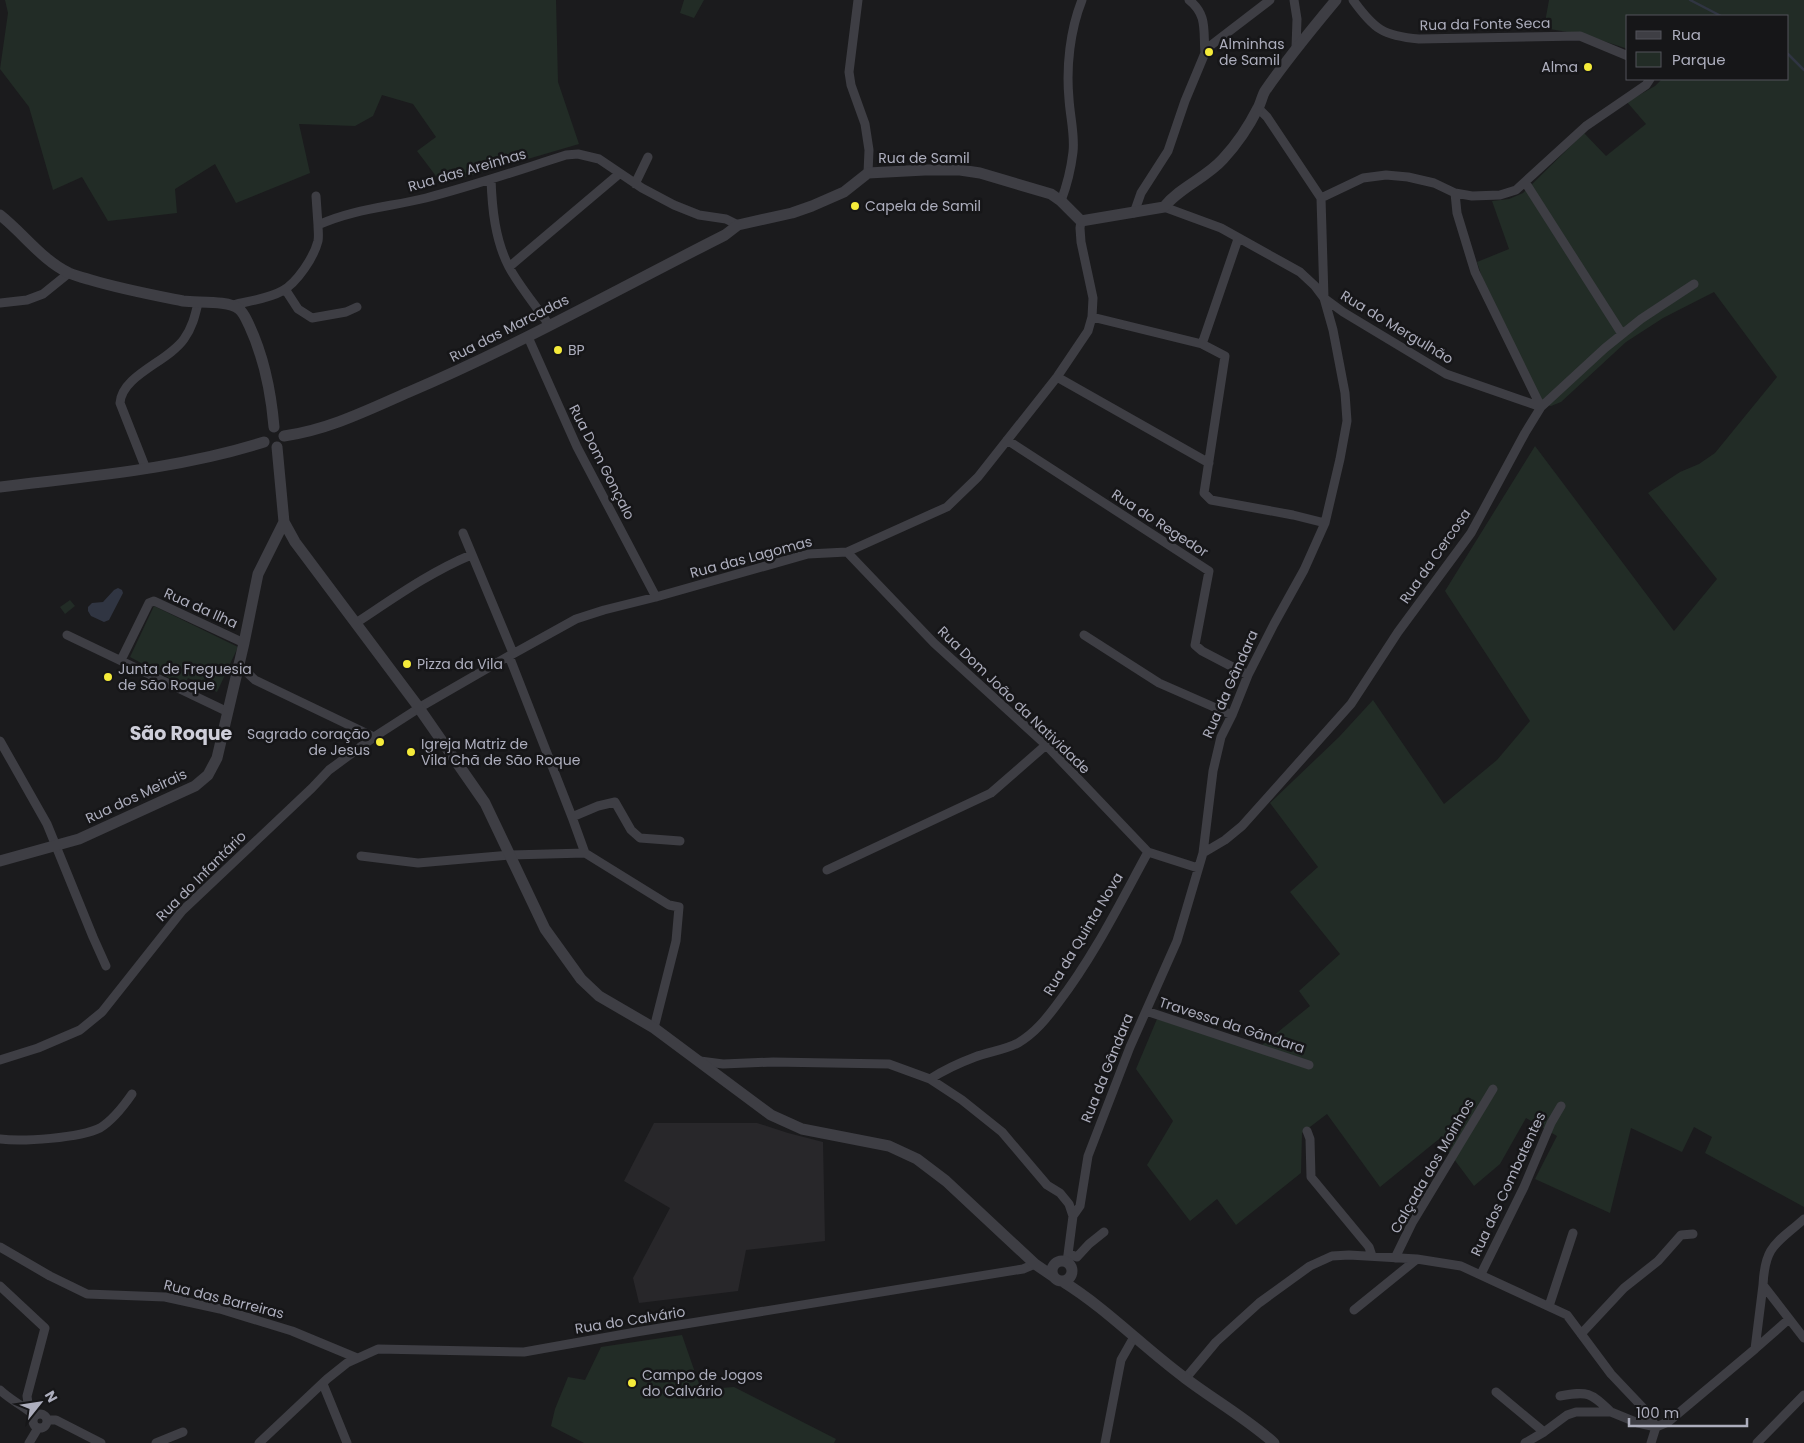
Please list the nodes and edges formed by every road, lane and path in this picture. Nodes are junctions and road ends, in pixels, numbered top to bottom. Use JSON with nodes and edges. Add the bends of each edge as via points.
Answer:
{"nodes":[{"id":1,"x":858,"y":0,"type":"edge"},
{"id":2,"x":1082,"y":0,"type":"edge"},
{"id":3,"x":1189,"y":0,"type":"edge"},
{"id":4,"x":1270,"y":0,"type":"edge"},
{"id":5,"x":1294,"y":0,"type":"edge"},
{"id":6,"x":1336,"y":0,"type":"edge"},
{"id":7,"x":1354,"y":0,"type":"edge"},
{"id":8,"x":1296,"y":48,"type":"junction"},
{"id":9,"x":1205,"y":53,"type":"junction"},
{"id":10,"x":1626,"y":55,"type":"edge"},
{"id":11,"x":1649,"y":80,"type":"edge"},
{"id":12,"x":1258,"y":108,"type":"junction"},
{"id":13,"x":648,"y":157,"type":"dead end"},
{"id":14,"x":868,"y":173,"type":"junction"},
{"id":15,"x":619,"y":174,"type":"junction"},
{"id":16,"x":491,"y":179,"type":"junction"},
{"id":17,"x":1525,"y":182,"type":"junction"},
{"id":18,"x":635,"y":184,"type":"junction"},
{"id":19,"x":1455,"y":193,"type":"junction"},
{"id":20,"x":316,"y":196,"type":"dead end"},
{"id":21,"x":1321,"y":198,"type":"junction"},
{"id":22,"x":1061,"y":201,"type":"junction"},
{"id":23,"x":1164,"y":206,"type":"junction"},
{"id":24,"x":1134,"y":212,"type":"junction"},
{"id":25,"x":0,"y":215,"type":"edge"},
{"id":26,"x":1081,"y":221,"type":"junction"},
{"id":27,"x":318,"y":225,"type":"junction"},
{"id":28,"x":738,"y":225,"type":"junction"},
{"id":29,"x":1238,"y":238,"type":"junction"},
{"id":30,"x":509,"y":267,"type":"junction"},
{"id":31,"x":69,"y":273,"type":"junction"},
{"id":32,"x":1694,"y":284,"type":"dead end"},
{"id":33,"x":285,"y":289,"type":"junction"},
{"id":34,"x":1324,"y":298,"type":"junction"},
{"id":35,"x":0,"y":303,"type":"edge"},
{"id":36,"x":198,"y":303,"type":"junction"},
{"id":37,"x":232,"y":305,"type":"junction"},
{"id":38,"x":357,"y":307,"type":"dead end"},
{"id":39,"x":1092,"y":317,"type":"junction"},
{"id":40,"x":549,"y":325,"type":"junction"},
{"id":41,"x":1622,"y":334,"type":"junction"},
{"id":42,"x":528,"y":337,"type":"junction"},
{"id":43,"x":1202,"y":344,"type":"junction"},
{"id":44,"x":1057,"y":377,"type":"junction"},
{"id":45,"x":1541,"y":408,"type":"junction"},
{"id":46,"x":274,"y":427,"type":"junction"},
{"id":47,"x":284,"y":436,"type":"junction"},
{"id":48,"x":1007,"y":440,"type":"junction"},
{"id":49,"x":264,"y":442,"type":"junction"},
{"id":50,"x":277,"y":447,"type":"junction"},
{"id":51,"x":1209,"y":463,"type":"junction"},
{"id":52,"x":146,"y":469,"type":"junction"},
{"id":53,"x":0,"y":486,"type":"edge"},
{"id":54,"x":284,"y":522,"type":"junction"},
{"id":55,"x":1325,"y":523,"type":"junction"},
{"id":56,"x":462,"y":533,"type":"dead end"},
{"id":57,"x":276,"y":540,"type":"junction"},
{"id":58,"x":295,"y":542,"type":"junction"},
{"id":59,"x":846,"y":552,"type":"junction"},
{"id":60,"x":471,"y":555,"type":"junction"},
{"id":61,"x":656,"y":597,"type":"junction"},
{"id":62,"x":356,"y":623,"type":"junction"},
{"id":63,"x":67,"y":635,"type":"dead end"},
{"id":64,"x":1084,"y":635,"type":"dead end"},
{"id":65,"x":244,"y":643,"type":"junction"},
{"id":66,"x":511,"y":654,"type":"junction"},
{"id":67,"x":121,"y":660,"type":"junction"},
{"id":68,"x":237,"y":672,"type":"junction"},
{"id":69,"x":1248,"y":675,"type":"junction"},
{"id":70,"x":255,"y":680,"type":"junction"},
{"id":71,"x":419,"y":708,"type":"junction"},
{"id":72,"x":228,"y":712,"type":"junction"},
{"id":73,"x":1232,"y":714,"type":"junction"},
{"id":74,"x":374,"y":737,"type":"junction"},
{"id":75,"x":0,"y":741,"type":"edge"},
{"id":76,"x":1046,"y":745,"type":"junction"},
{"id":77,"x":572,"y":817,"type":"junction"},
{"id":78,"x":680,"y":841,"type":"dead end"},
{"id":79,"x":55,"y":846,"type":"junction"},
{"id":80,"x":1148,"y":852,"type":"junction"},
{"id":81,"x":584,"y":853,"type":"junction"},
{"id":82,"x":1203,"y":853,"type":"junction"},
{"id":83,"x":511,"y":855,"type":"junction"},
{"id":84,"x":360,"y":856,"type":"dead end"},
{"id":85,"x":0,"y":861,"type":"edge"},
{"id":86,"x":1198,"y":868,"type":"junction"},
{"id":87,"x":827,"y":870,"type":"dead end"},
{"id":88,"x":106,"y":966,"type":"dead end"},
{"id":89,"x":1146,"y":1012,"type":"junction"},
{"id":90,"x":654,"y":1028,"type":"junction"},
{"id":91,"x":0,"y":1060,"type":"edge"},
{"id":92,"x":700,"y":1061,"type":"junction"},
{"id":93,"x":1309,"y":1065,"type":"dead end"},
{"id":94,"x":930,"y":1079,"type":"junction"},
{"id":95,"x":1493,"y":1089,"type":"dead end"},
{"id":96,"x":132,"y":1094,"type":"dead end"},
{"id":97,"x":1561,"y":1106,"type":"dead end"},
{"id":98,"x":1307,"y":1131,"type":"dead end"},
{"id":99,"x":0,"y":1138,"type":"edge"},
{"id":100,"x":1073,"y":1216,"type":"junction"},
{"id":101,"x":1804,"y":1219,"type":"edge"},
{"id":102,"x":1104,"y":1232,"type":"dead end"},
{"id":103,"x":1573,"y":1233,"type":"dead end"},
{"id":104,"x":1693,"y":1234,"type":"dead end"},
{"id":105,"x":0,"y":1247,"type":"edge"},
{"id":106,"x":1372,"y":1256,"type":"junction"},
{"id":107,"x":1395,"y":1258,"type":"junction"},
{"id":108,"x":1417,"y":1259,"type":"junction"},
{"id":109,"x":1064,"y":1260,"type":"junction"},
{"id":110,"x":1034,"y":1264,"type":"junction"},
{"id":111,"x":1481,"y":1274,"type":"junction"},
{"id":112,"x":1062,"y":1278,"type":"junction"},
{"id":113,"x":1763,"y":1285,"type":"junction"},
{"id":114,"x":0,"y":1286,"type":"edge"},
{"id":115,"x":1549,"y":1306,"type":"junction"},
{"id":116,"x":1354,"y":1310,"type":"dead end"},
{"id":117,"x":1789,"y":1319,"type":"junction"},
{"id":118,"x":1801,"y":1328,"type":"edge"},
{"id":119,"x":1581,"y":1334,"type":"junction"},
{"id":120,"x":1134,"y":1337,"type":"junction"},
{"id":121,"x":1804,"y":1338,"type":"edge"},
{"id":122,"x":1755,"y":1349,"type":"junction"},
{"id":123,"x":357,"y":1358,"type":"junction"},
{"id":124,"x":1186,"y":1379,"type":"junction"},
{"id":125,"x":323,"y":1384,"type":"junction"},
{"id":126,"x":0,"y":1390,"type":"edge"},
{"id":127,"x":1496,"y":1392,"type":"dead end"},
{"id":128,"x":1804,"y":1395,"type":"edge"},
{"id":129,"x":1560,"y":1396,"type":"dead end"},
{"id":130,"x":1611,"y":1412,"type":"junction"},
{"id":131,"x":32,"y":1414,"type":"junction"},
{"id":132,"x":48,"y":1420,"type":"junction"},
{"id":133,"x":1656,"y":1427,"type":"junction"},
{"id":134,"x":38,"y":1428,"type":"junction"},
{"id":135,"x":183,"y":1432,"type":"dead end"},
{"id":136,"x":1544,"y":1432,"type":"junction"},
{"id":137,"x":29,"y":1443,"type":"edge"},
{"id":138,"x":101,"y":1443,"type":"edge"},
{"id":139,"x":156,"y":1443,"type":"edge"},
{"id":140,"x":260,"y":1443,"type":"edge"},
{"id":141,"x":347,"y":1443,"type":"edge"},
{"id":142,"x":1105,"y":1443,"type":"edge"},
{"id":143,"x":1274,"y":1443,"type":"edge"},
{"id":144,"x":1525,"y":1443,"type":"edge"},
{"id":145,"x":1651,"y":1443,"type":"edge"},
{"id":146,"x":1757,"y":1443,"type":"edge"}],
"edges":[{"from":1,"to":14,"type":"street","via":[[849,72],[865,124]]},
{"from":2,"to":22,"type":"street","via":[[1069,67],[1073,150]]},
{"from":3,"to":9,"type":"street","via":[[1202,16]]},
{"from":4,"to":9,"type":"street"},
{"from":5,"to":8,"type":"street","via":[[1298,18]]},
{"from":6,"to":8,"type":"street"},
{"from":7,"to":10,"type":"street","name":"Rua da Fonte Seca","via":[[1381,31],[1398,37],[1580,36]]},
{"from":8,"to":12,"type":"street","via":[[1263,93]]},
{"from":9,"to":24,"type":"street","via":[[1168,151],[1141,193]]},
{"from":11,"to":17,"type":"street","via":[[1586,126]]},
{"from":12,"to":21,"type":"street"},
{"from":12,"to":23,"type":"street","via":[[1224,159]]},
{"from":13,"to":18,"type":"street"},
{"from":14,"to":22,"type":"street","name":"Rua de Samil","via":[[960,170],[1051,194]]},
{"from":14,"to":28,"type":"street","name":"Rua de Samil","via":[[844,192],[812,206]]},
{"from":15,"to":16,"type":"street","name":"Rua das Areinhas","via":[[599,159],[578,154]]},
{"from":15,"to":18,"type":"street","name":"Rua das Areinhas"},
{"from":15,"to":30,"type":"street"},
{"from":16,"to":27,"type":"street","name":"Rua das Areinhas","via":[[416,200],[362,210]]},
{"from":16,"to":30,"type":"street","via":[[498,237]]},
{"from":17,"to":19,"type":"street","via":[[1516,190],[1500,195]]},
{"from":17,"to":41,"type":"street"},
{"from":18,"to":28,"type":"street","name":"Rua das Areinhas","via":[[699,215],[726,219]]},
{"from":19,"to":21,"type":"street","via":[[1408,176],[1386,175],[1363,178]]},
{"from":19,"to":45,"type":"street","via":[[1457,213],[1475,272]]},
{"from":20,"to":27,"type":"street"},
{"from":21,"to":34,"type":"street"},
{"from":22,"to":26,"type":"street","name":"Rua de Samil"},
{"from":23,"to":24,"type":"street"},
{"from":23,"to":29,"type":"street","name":"Rua da Gândara","via":[[1212,223]]},
{"from":24,"to":26,"type":"street"},
{"from":25,"to":31,"type":"street","via":[[39,253]]},
{"from":26,"to":39,"type":"street","name":"Rua das Lagomas","via":[[1080,242],[1093,298]]},
{"from":27,"to":33,"type":"street","via":[[314,252],[301,273]]},
{"from":28,"to":40,"type":"street","name":"Rua das Marcadas","via":[[725,235]]},
{"from":29,"to":34,"type":"street","name":"Rua da Gândara","via":[[1300,272]]},
{"from":29,"to":43,"type":"street"},
{"from":30,"to":40,"type":"street"},
{"from":31,"to":35,"type":"street","via":[[43,294],[27,300]]},
{"from":31,"to":36,"type":"street","via":[[105,284]]},
{"from":32,"to":41,"type":"street","name":"Rua da Cercosa"},
{"from":33,"to":37,"type":"street"},
{"from":33,"to":38,"type":"street","via":[[298,309],[312,318]]},
{"from":34,"to":45,"type":"street","name":"Rua do Mergulhão","via":[[1446,374]]},
{"from":34,"to":55,"type":"street","name":"Rua da Gândara","via":[[1339,361],[1347,421]]},
{"from":36,"to":37,"type":"street"},
{"from":36,"to":52,"type":"street","via":[[194,323],[184,340],[129,383],[121,394],[120,403]]},
{"from":37,"to":46,"type":"street","via":[[244,315],[259,351],[268,379]]},
{"from":39,"to":43,"type":"street"},
{"from":39,"to":44,"type":"street","name":"Rua das Lagomas","via":[[1088,331]]},
{"from":40,"to":42,"type":"street","name":"Rua das Marcadas"},
{"from":41,"to":45,"type":"street","name":"Rua da Cercosa"},
{"from":42,"to":47,"type":"street","name":"Rua das Marcadas","via":[[352,417],[322,428]]},
{"from":42,"to":61,"type":"street","name":"Rua Dom Gonçalo","via":[[577,447]]},
{"from":43,"to":51,"type":"street","via":[[1225,356]]},
{"from":44,"to":48,"type":"street","name":"Rua das Lagomas"},
{"from":44,"to":51,"type":"street"},
{"from":45,"to":82,"type":"street","name":"Rua da Cercosa","via":[[1471,533],[1398,632],[1351,704],[1242,826]]},
{"from":46,"to":47,"type":"street"},
{"from":46,"to":49,"type":"street","via":[[265,432]]},
{"from":47,"to":50,"type":"street"},
{"from":48,"to":59,"type":"street","name":"Rua das Lagomas","via":[[947,507]]},
{"from":48,"to":69,"type":"street","name":"Rua do Regedor","via":[[1209,571],[1195,645]]},
{"from":49,"to":50,"type":"street","via":[[271,448]]},
{"from":49,"to":52,"type":"street","via":[[228,453]]},
{"from":50,"to":54,"type":"street"},
{"from":51,"to":55,"type":"street","via":[[1204,493],[1211,500]]},
{"from":52,"to":53,"type":"street"},
{"from":54,"to":57,"type":"street","name":"Rua dos Meirais"},
{"from":54,"to":58,"type":"street"},
{"from":55,"to":69,"type":"street","name":"Rua da Gândara","via":[[1304,570]]},
{"from":56,"to":60,"type":"street"},
{"from":57,"to":58,"type":"street"},
{"from":57,"to":65,"type":"street","name":"Rua dos Meirais","via":[[258,574]]},
{"from":58,"to":62,"type":"street"},
{"from":59,"to":61,"type":"street","name":"Rua das Lagomas","via":[[808,554]]},
{"from":59,"to":76,"type":"street","name":"Rua Dom João da Natividade","via":[[934,643]]},
{"from":60,"to":62,"type":"street","via":[[427,576]]},
{"from":60,"to":66,"type":"street"},
{"from":61,"to":66,"type":"street","name":"Rua das Lagomas","via":[[576,619]]},
{"from":62,"to":71,"type":"street"},
{"from":63,"to":67,"type":"street"},
{"from":64,"to":73,"type":"street","via":[[1159,683]]},
{"from":65,"to":67,"type":"street","name":"Rua da Ilha","via":[[154,601],[150,603]]},
{"from":65,"to":68,"type":"street","name":"Rua dos Meirais"},
{"from":66,"to":71,"type":"street","name":"Rua das Lagomas"},
{"from":66,"to":77,"type":"street"},
{"from":67,"to":72,"type":"street"},
{"from":68,"to":70,"type":"street"},
{"from":68,"to":70,"type":"street"},
{"from":68,"to":72,"type":"street","name":"Rua dos Meirais"},
{"from":69,"to":73,"type":"street","name":"Rua da Gândara"},
{"from":70,"to":74,"type":"street"},
{"from":71,"to":74,"type":"street","name":"Rua do Infantário"},
{"from":71,"to":83,"type":"street","via":[[485,803]]},
{"from":72,"to":79,"type":"street","name":"Rua dos Meirais","via":[[216,758],[208,774],[195,786],[80,839]]},
{"from":73,"to":82,"type":"street","name":"Rua da Gândara","via":[[1221,737],[1213,771]]},
{"from":74,"to":91,"type":"street","name":"Rua do Infantário","via":[[329,770],[182,912],[102,1012],[80,1030]]},
{"from":75,"to":79,"type":"street","via":[[47,824]]},
{"from":76,"to":80,"type":"street","name":"Rua Dom João da Natividade"},
{"from":76,"to":87,"type":"street","via":[[991,792]]},
{"from":77,"to":78,"type":"street","via":[[615,802],[631,830],[640,838]]},
{"from":77,"to":81,"type":"street"},
{"from":79,"to":85,"type":"street","name":"Rua dos Meirais"},
{"from":79,"to":88,"type":"street"},
{"from":80,"to":86,"type":"street","name":"Rua Dom João da Natividade"},
{"from":80,"to":94,"type":"street","name":"Rua da Quinta Nova","via":[[1072,985],[1041,1024],[1016,1044],[974,1058]]},
{"from":81,"to":83,"type":"street"},
{"from":81,"to":90,"type":"street","via":[[669,905],[679,907],[676,941]]},
{"from":82,"to":86,"type":"street","name":"Rua da Gândara"},
{"from":83,"to":84,"type":"street","via":[[418,863]]},
{"from":83,"to":90,"type":"street","via":[[545,929],[581,979],[599,996]]},
{"from":86,"to":89,"type":"street","name":"Rua da Gândara","via":[[1177,941]]},
{"from":89,"to":93,"type":"street","name":"Travessa da Gândara"},
{"from":89,"to":100,"type":"street","name":"Rua da Gândara","via":[[1088,1156],[1080,1206]]},
{"from":90,"to":92,"type":"street"},
{"from":92,"to":94,"type":"street","via":[[723,1064],[889,1064]]},
{"from":92,"to":110,"type":"street","via":[[785,1123],[888,1146],[916,1159],[946,1181]]},
{"from":94,"to":100,"type":"street","via":[[1002,1132],[1047,1185],[1060,1193]]},
{"from":95,"to":107,"type":"street","name":"Calçada dos Moinhos","via":[[1412,1223]]},
{"from":96,"to":99,"type":"street","via":[[99,1128],[35,1140]]},
{"from":97,"to":111,"type":"street","name":"Rua dos Combatentes"},
{"from":98,"to":106,"type":"street","via":[[1311,1177],[1370,1247]]},
{"from":100,"to":109,"type":"street","name":"Rua da Gândara"},
{"from":101,"to":113,"type":"street","via":[[1769,1252],[1764,1264]]},
{"from":102,"to":109,"type":"street","via":[[1077,1257]]},
{"from":103,"to":115,"type":"street"},
{"from":104,"to":119,"type":"street","via":[[1681,1235]]},
{"from":105,"to":123,"type":"street","name":"Rua das Barreiras","via":[[87,1294],[165,1296],[266,1322]]},
{"from":106,"to":107,"type":"street"},
{"from":106,"to":124,"type":"street","via":[[1332,1256],[1310,1266],[1258,1303],[1216,1342]]},
{"from":107,"to":108,"type":"street"},
{"from":108,"to":111,"type":"street","via":[[1461,1266]]},
{"from":108,"to":116,"type":"street"},
{"from":109,"to":110,"type":"street"},
{"from":109,"to":112,"type":"street","via":[[1071,1266]]},
{"from":109,"to":112,"type":"street","via":[[1052,1272]]},
{"from":110,"to":112,"type":"street"},
{"from":110,"to":123,"type":"street","name":"Rua do Calvário","via":[[1023,1269],[524,1352],[378,1349]]},
{"from":111,"to":115,"type":"street"},
{"from":112,"to":120,"type":"street"},
{"from":113,"to":117,"type":"street"},
{"from":113,"to":122,"type":"street"},
{"from":114,"to":131,"type":"street","via":[[45,1328],[27,1396]]},
{"from":115,"to":119,"type":"street","via":[[1567,1315]]},
{"from":117,"to":118,"type":"street"},
{"from":117,"to":122,"type":"street"},
{"from":118,"to":121,"type":"street"},
{"from":119,"to":133,"type":"street"},
{"from":120,"to":124,"type":"street"},
{"from":120,"to":142,"type":"street","via":[[1121,1360]]},
{"from":122,"to":133,"type":"street","via":[[1668,1422]]},
{"from":123,"to":125,"type":"street","name":"Rua do Calvário"},
{"from":124,"to":143,"type":"street"},
{"from":125,"to":140,"type":"street","name":"Rua do Calvário"},
{"from":125,"to":141,"type":"street"},
{"from":126,"to":131,"type":"street"},
{"from":127,"to":136,"type":"street"},
{"from":128,"to":146,"type":"street"},
{"from":129,"to":130,"type":"street","via":[[1582,1392],[1596,1398]]},
{"from":130,"to":133,"type":"street"},
{"from":130,"to":136,"type":"street","via":[[1576,1412]]},
{"from":131,"to":132,"type":"street","via":[[43,1414]]},
{"from":131,"to":134,"type":"street","via":[[33,1423]]},
{"from":132,"to":134,"type":"street","via":[[45,1427]]},
{"from":132,"to":138,"type":"street","via":[[56,1420]]},
{"from":133,"to":145,"type":"street"},
{"from":134,"to":137,"type":"street"},
{"from":135,"to":139,"type":"street"},
{"from":136,"to":144,"type":"street"}]}
